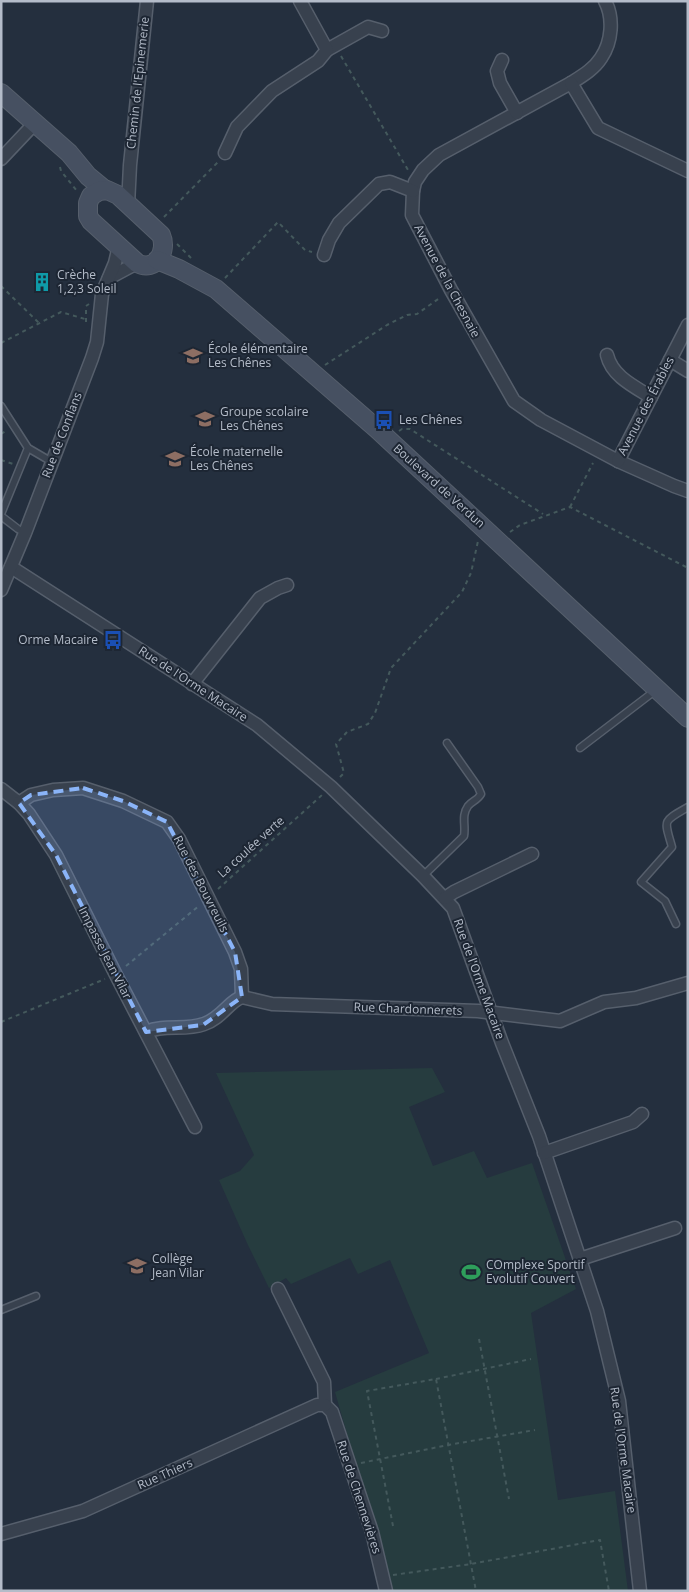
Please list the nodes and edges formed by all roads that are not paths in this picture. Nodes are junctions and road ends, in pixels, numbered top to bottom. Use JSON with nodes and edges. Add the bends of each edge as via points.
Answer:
{"nodes":[{"id":1,"x":147,"y":1,"type":"edge"},
{"id":2,"x":300,"y":1,"type":"edge"},
{"id":3,"x":605,"y":1,"type":"edge"},
{"id":4,"x":382,"y":30,"type":"dead end"},
{"id":5,"x":331,"y":47,"type":"junction"},
{"id":6,"x":502,"y":60,"type":"dead end"},
{"id":7,"x":571,"y":83,"type":"junction"},
{"id":8,"x":1,"y":93,"type":"edge"},
{"id":9,"x":1,"y":107,"type":"edge"},
{"id":10,"x":517,"y":112,"type":"junction"},
{"id":11,"x":31,"y":127,"type":"junction"},
{"id":12,"x":225,"y":153,"type":"road end"},
{"id":13,"x":1,"y":158,"type":"edge"},
{"id":14,"x":130,"y":165,"type":"junction"},
{"id":15,"x":688,"y":171,"type":"edge"},
{"id":16,"x":414,"y":187,"type":"junction"},
{"id":17,"x":108,"y":191,"type":"junction"},
{"id":18,"x":89,"y":200,"type":"junction"},
{"id":19,"x":128,"y":204,"type":"junction"},
{"id":20,"x":119,"y":246,"type":"junction"},
{"id":21,"x":161,"y":254,"type":"junction"},
{"id":22,"x":324,"y":255,"type":"road end"},
{"id":23,"x":137,"y":263,"type":"junction"},
{"id":24,"x":109,"y":278,"type":"junction"},
{"id":25,"x":688,"y":325,"type":"edge"},
{"id":26,"x":607,"y":355,"type":"dead end"},
{"id":27,"x":670,"y":360,"type":"junction"},
{"id":28,"x":688,"y":371,"type":"edge"},
{"id":29,"x":651,"y":397,"type":"junction"},
{"id":30,"x":1,"y":406,"type":"edge"},
{"id":31,"x":28,"y":448,"type":"junction"},
{"id":32,"x":618,"y":461,"type":"junction"},
{"id":33,"x":52,"y":462,"type":"junction"},
{"id":34,"x":688,"y":490,"type":"edge"},
{"id":35,"x":1,"y":515,"type":"edge"},
{"id":36,"x":25,"y":533,"type":"junction"},
{"id":37,"x":11,"y":567,"type":"junction"},
{"id":38,"x":287,"y":585,"type":"dead end"},
{"id":39,"x":1,"y":590,"type":"edge"},
{"id":40,"x":192,"y":684,"type":"junction"},
{"id":41,"x":657,"y":689,"type":"junction"},
{"id":42,"x":688,"y":718,"type":"edge"},
{"id":43,"x":447,"y":743,"type":"dead end"},
{"id":44,"x":580,"y":748,"type":"dead end"},
{"id":45,"x":1,"y":789,"type":"edge"},
{"id":46,"x":20,"y":803,"type":"junction"},
{"id":47,"x":688,"y":807,"type":"edge"},
{"id":48,"x":532,"y":854,"type":"dead end"},
{"id":49,"x":424,"y":876,"type":"junction"},
{"id":50,"x":444,"y":898,"type":"junction"},
{"id":51,"x":676,"y":924,"type":"dead end"},
{"id":52,"x":688,"y":983,"type":"edge"},
{"id":53,"x":242,"y":997,"type":"junction"},
{"id":54,"x":492,"y":1014,"type":"junction"},
{"id":55,"x":146,"y":1032,"type":"junction"},
{"id":56,"x":642,"y":1114,"type":"dead end"},
{"id":57,"x":195,"y":1127,"type":"dead end"},
{"id":58,"x":544,"y":1153,"type":"junction"},
{"id":59,"x":675,"y":1228,"type":"dead end"},
{"id":60,"x":580,"y":1259,"type":"junction"},
{"id":61,"x":278,"y":1289,"type":"dead end"},
{"id":62,"x":36,"y":1296,"type":"dead end"},
{"id":63,"x":1,"y":1310,"type":"edge"},
{"id":64,"x":325,"y":1405,"type":"junction"},
{"id":65,"x":1,"y":1534,"type":"edge"},
{"id":66,"x":386,"y":1591,"type":"edge"},
{"id":67,"x":640,"y":1591,"type":"edge"}],
"edges":[{"from":1,"to":14,"type":"street","name":"Chemin de l'Epinemerie"},
{"from":2,"to":5,"type":"street"},
{"from":3,"to":7,"type":"street","via":[[610,37],[601,58],[587,73]]},
{"from":4,"to":5,"type":"street","via":[[368,27]]},
{"from":5,"to":12,"type":"street","via":[[318,61],[272,91],[237,127]]},
{"from":6,"to":10,"type":"street","via":[[497,71],[500,82]]},
{"from":7,"to":10,"type":"street"},
{"from":7,"to":15,"type":"street","via":[[598,128]]},
{"from":8,"to":11,"type":"main road"},
{"from":9,"to":11,"type":"main road"},
{"from":10,"to":16,"type":"street","via":[[439,155],[423,170]]},
{"from":11,"to":13,"type":"street"},
{"from":11,"to":17,"type":"main road","via":[[70,153],[88,176]]},
{"from":11,"to":18,"type":"main road","via":[[81,182]]},
{"from":14,"to":17,"type":"street","name":"Chemin de l'Epinemerie","via":[[120,187]]},
{"from":14,"to":19,"type":"street","name":"Chemin de l'Epinemerie"},
{"from":16,"to":22,"type":"street","via":[[390,182],[379,184],[339,223]]},
{"from":16,"to":32,"type":"street","name":"Avenue de la Chesnaie","via":[[412,215],[514,401],[540,420]]},
{"from":17,"to":18,"type":"main road","via":[[95,193]]},
{"from":17,"to":19,"type":"main road","name":"Boulevard de Verdun"},
{"from":18,"to":20,"type":"main road","via":[[87,210],[91,221]]},
{"from":19,"to":21,"type":"main road","name":"Boulevard de Verdun","via":[[160,235]]},
{"from":20,"to":23,"type":"main road"},
{"from":20,"to":24,"type":"street","name":"Rue de Conflans"},
{"from":21,"to":23,"type":"main road","via":[[148,265]]},
{"from":21,"to":41,"type":"main road","name":"Boulevard de Verdun","via":[[179,269],[216,289],[377,429]]},
{"from":23,"to":24,"type":"street"},
{"from":24,"to":33,"type":"street","name":"Rue de Conflans","via":[[102,294],[97,342]]},
{"from":25,"to":27,"type":"street","name":"Avenue des Érables"},
{"from":26,"to":29,"type":"street","via":[[608,361],[625,381]]},
{"from":27,"to":28,"type":"street"},
{"from":27,"to":29,"type":"street","name":"Avenue des Érables"},
{"from":29,"to":32,"type":"street","name":"Avenue des Érables"},
{"from":30,"to":31,"type":"lane"},
{"from":31,"to":33,"type":"lane"},
{"from":31,"to":35,"type":"lane"},
{"from":32,"to":34,"type":"street","name":"Avenue de la Chesnaie"},
{"from":33,"to":36,"type":"street","name":"Rue de Conflans"},
{"from":35,"to":36,"type":"lane"},
{"from":36,"to":37,"type":"street","name":"Rue de Conflans"},
{"from":37,"to":39,"type":"street","name":"Rue de Conflans"},
{"from":37,"to":40,"type":"street","name":"Rue de l'Orme Macaire"},
{"from":38,"to":40,"type":"street","via":[[260,598]]},
{"from":40,"to":49,"type":"street","name":"Rue de l'Orme Macaire","via":[[257,725],[331,787]]},
{"from":41,"to":42,"type":"main road","name":"Boulevard de Verdun"},
{"from":41,"to":44,"type":"lane"},
{"from":43,"to":49,"type":"lane","via":[[481,794],[467,807],[463,817],[464,836]]},
{"from":45,"to":46,"type":"street","name":"Impasse Jean Vilar"},
{"from":46,"to":53,"type":"street","name":"Rue des Bouvreuils","via":[[30,795],[83,788],[123,801],[167,822],[179,839],[236,952],[241,969]]},
{"from":46,"to":55,"type":"street","name":"Impasse Jean Vilar","via":[[56,855]]},
{"from":47,"to":51,"type":"lane","via":[[668,819],[666,824],[672,847],[641,882],[665,901]]},
{"from":48,"to":50,"type":"street"},
{"from":49,"to":50,"type":"street","name":"Rue de l'Orme Macaire"},
{"from":50,"to":54,"type":"street","name":"Rue de l'Orme Macaire","via":[[453,908]]},
{"from":52,"to":54,"type":"street","name":"Rue Chardonnerets","via":[[636,998],[604,1002],[560,1021]]},
{"from":53,"to":54,"type":"street","name":"Rue Chardonnerets","via":[[272,1004]]},
{"from":53,"to":55,"type":"street","via":[[209,1022],[190,1028]]},
{"from":54,"to":58,"type":"street","name":"Rue de l'Orme Macaire"},
{"from":55,"to":57,"type":"street","name":"Impasse Jean Vilar"},
{"from":56,"to":58,"type":"street","via":[[634,1122]]},
{"from":58,"to":60,"type":"street","name":"Rue de l'Orme Macaire"},
{"from":59,"to":60,"type":"street"},
{"from":60,"to":67,"type":"street","name":"Rue de l'Orme Macaire","via":[[598,1311],[619,1401]]},
{"from":61,"to":64,"type":"street","via":[[324,1382]]},
{"from":62,"to":63,"type":"lane"},
{"from":64,"to":65,"type":"street","name":"Rue Thiers","via":[[316,1405],[83,1511]]},
{"from":64,"to":66,"type":"street","name":"Rue de Chennevières","via":[[332,1412],[372,1532]]}]}
